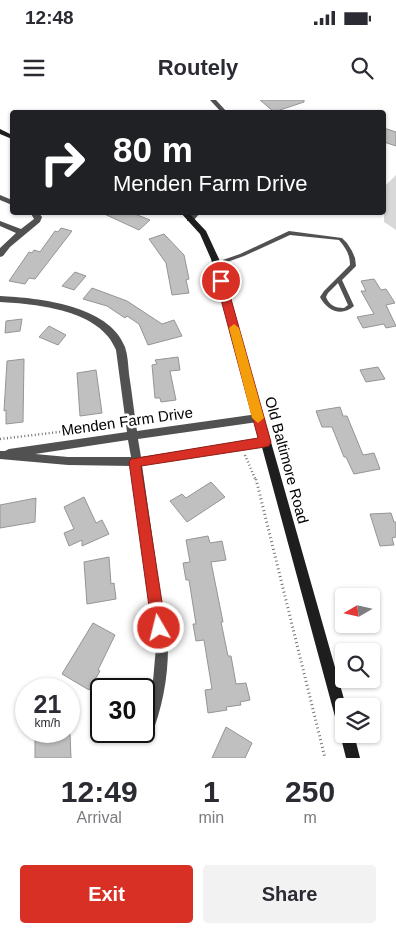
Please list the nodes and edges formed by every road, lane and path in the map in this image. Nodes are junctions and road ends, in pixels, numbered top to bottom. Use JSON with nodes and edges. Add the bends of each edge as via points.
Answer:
{"nodes":[{"id":1,"x":213,"y":100,"type":"edge"},
{"id":2,"x":222,"y":110,"type":"edge"},
{"id":3,"x":36,"y":215,"type":"edge"},
{"id":4,"x":190,"y":215,"type":"edge"},
{"id":5,"x":0,"y":223,"type":"edge"},
{"id":6,"x":22,"y":233,"type":"junction"},
{"id":7,"x":0,"y":254,"type":"edge"},
{"id":8,"x":216,"y":264,"type":"junction"},
{"id":9,"x":339,"y":279,"type":"junction"},
{"id":10,"x":0,"y":299,"type":"edge"},
{"id":11,"x":258,"y":418,"type":"junction"},
{"id":12,"x":132,"y":435,"type":"junction"},
{"id":13,"x":265,"y":442,"type":"junction"},
{"id":14,"x":247,"y":445,"type":"junction"},
{"id":15,"x":0,"y":455,"type":"edge"},
{"id":16,"x":135,"y":462,"type":"junction"},
{"id":17,"x":337,"y":698,"type":"edge"},
{"id":18,"x":155,"y":708,"type":"edge"},
{"id":19,"x":349,"y":743,"type":"edge"},
{"id":20,"x":324,"y":758,"type":"edge"},
{"id":21,"x":353,"y":758,"type":"edge"}],
"edges":[{"from":1,"to":2,"type":"street"},
{"from":3,"to":6,"type":"street","via":[[38,220]]},
{"from":4,"to":8,"type":"street","name":"Old Baltimore Road","via":[[203,233]]},
{"from":5,"to":6,"type":"street"},
{"from":6,"to":7,"type":"street"},
{"from":8,"to":9,"type":"lane","via":[[289,233],[310,234],[340,239],[345,244],[353,266]]},
{"from":8,"to":11,"type":"street","name":"Old Baltimore Road"},
{"from":9,"to":9,"type":"lane","via":[[323,297],[330,308],[346,310],[351,306],[350,299]]},
{"from":10,"to":12,"type":"street","via":[[43,302],[108,329],[121,350]]},
{"from":11,"to":12,"type":"street","name":"Menden Farm Drive"},
{"from":11,"to":13,"type":"street","name":"Old Baltimore Road"},
{"from":12,"to":15,"type":"street","name":"Menden Farm Drive"},
{"from":12,"to":16,"type":"street"},
{"from":13,"to":14,"type":"street","name":"Menden Farm Drive"},
{"from":13,"to":17,"type":"street","name":"Old Baltimore Road"},
{"from":14,"to":16,"type":"street","name":"Menden Farm Drive"},
{"from":14,"to":20,"type":"path","via":[[245,454],[255,475]]},
{"from":15,"to":16,"type":"street","name":"Menden Farm Drive"},
{"from":16,"to":18,"type":"street","via":[[162,647],[162,670]]},
{"from":19,"to":21,"type":"street"}]}
